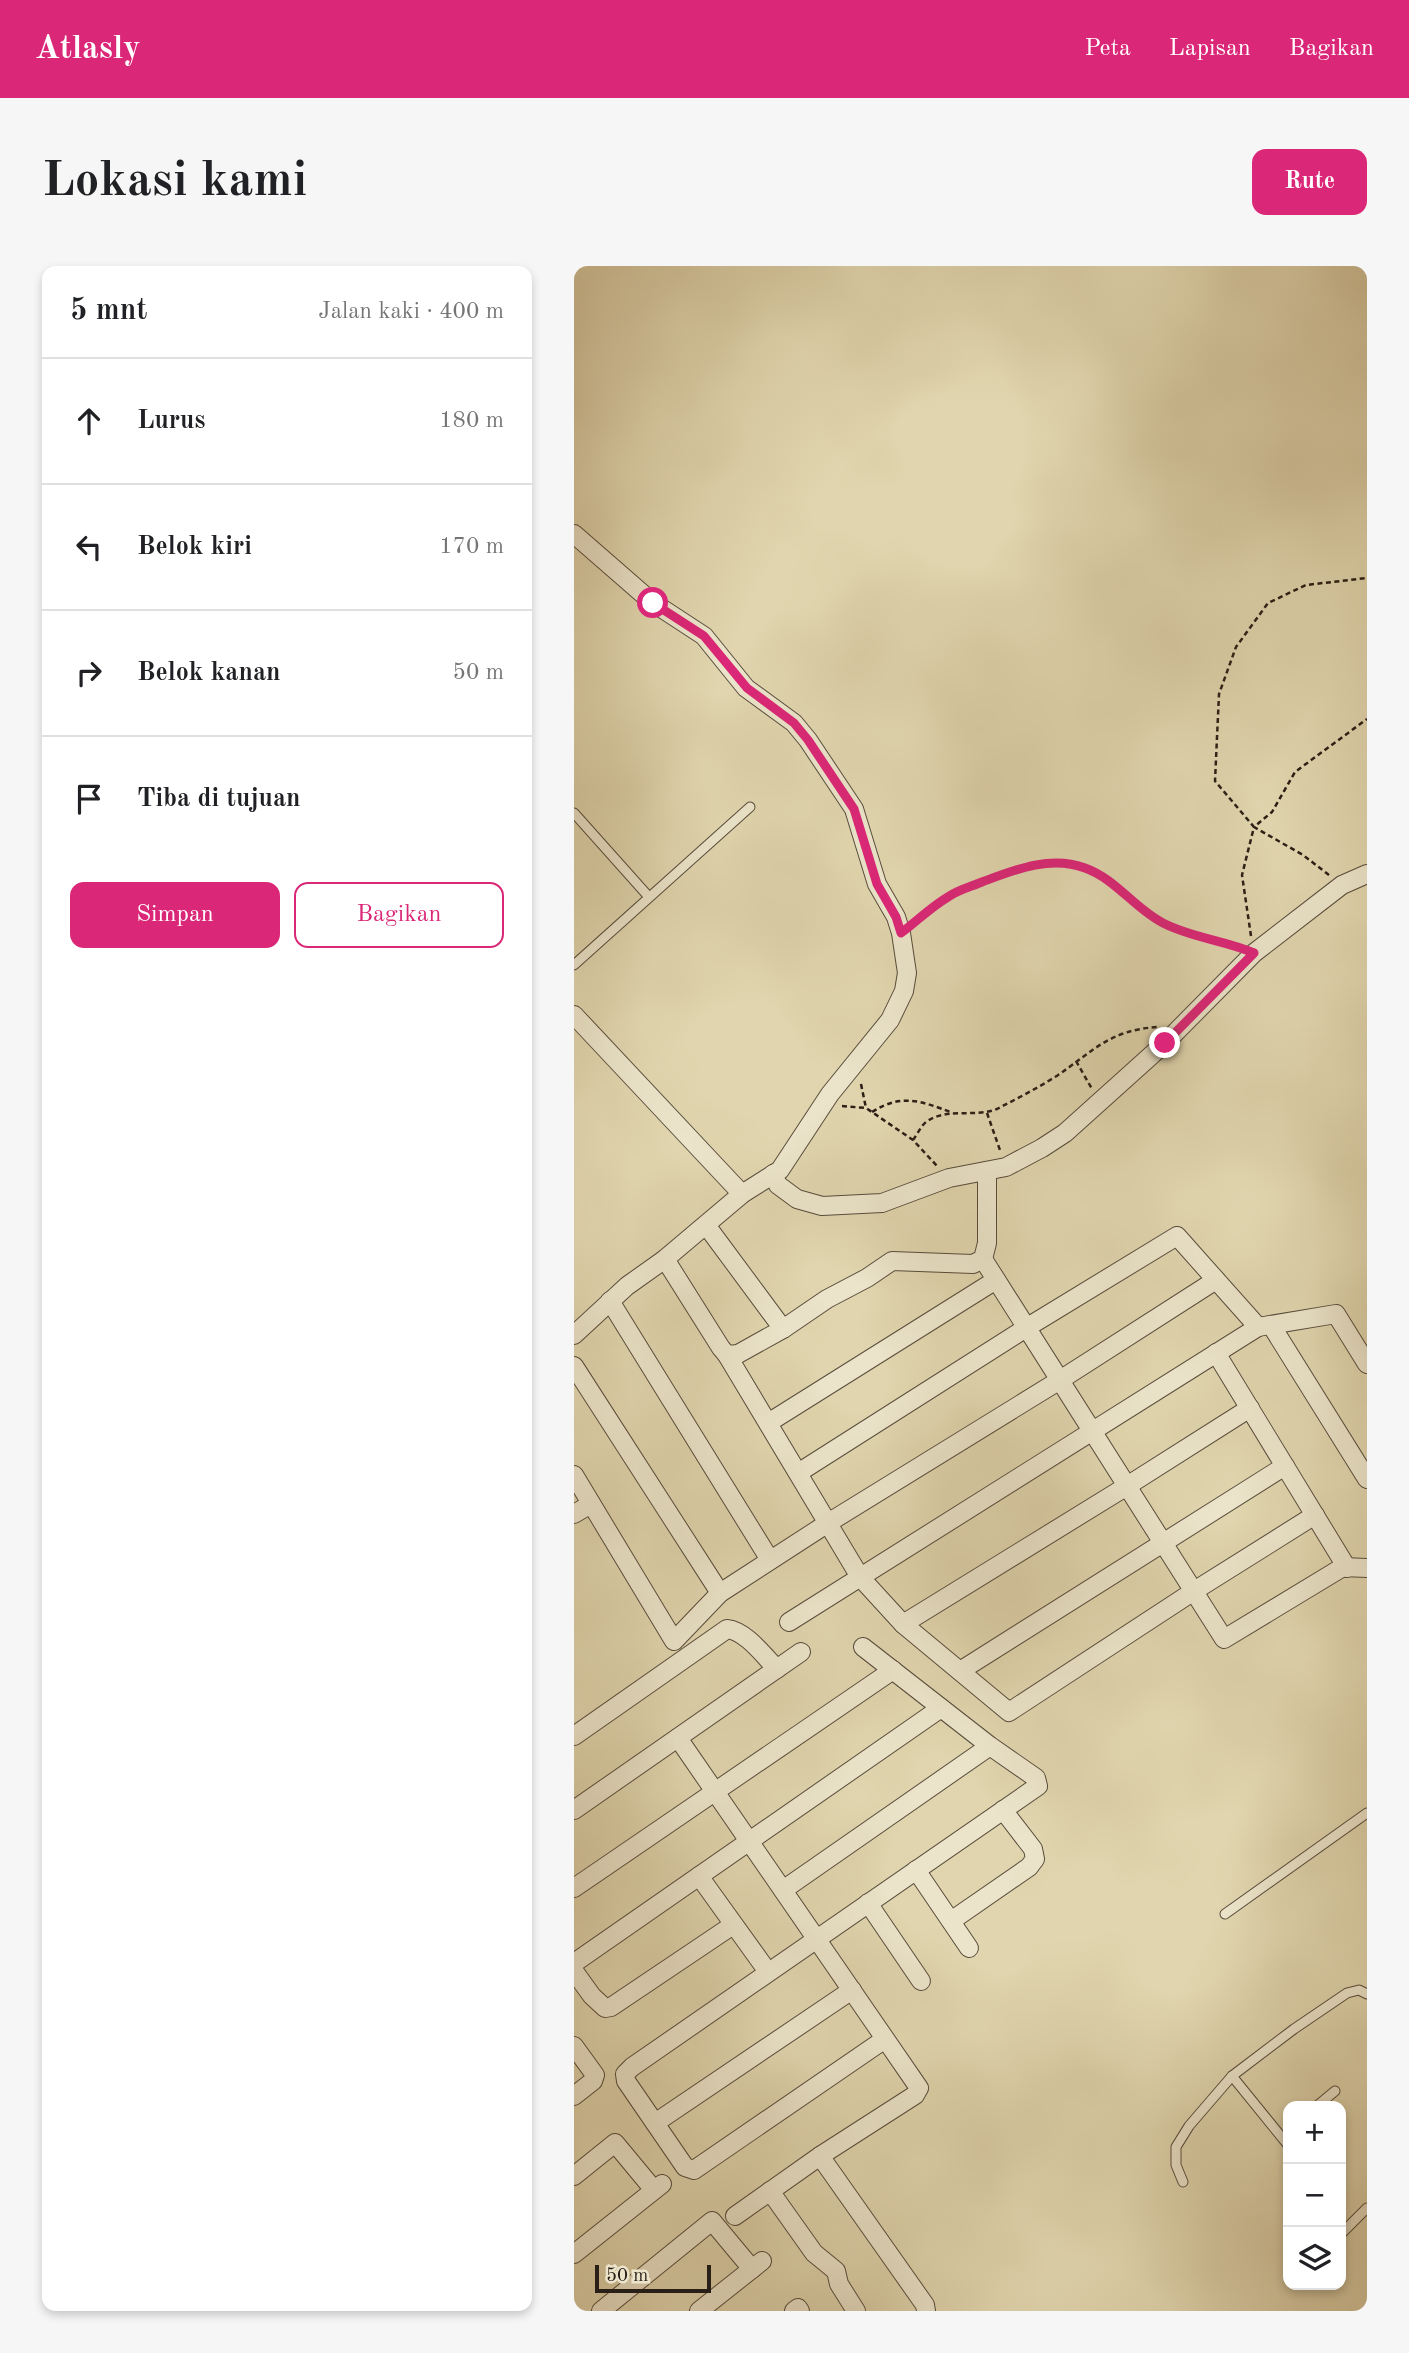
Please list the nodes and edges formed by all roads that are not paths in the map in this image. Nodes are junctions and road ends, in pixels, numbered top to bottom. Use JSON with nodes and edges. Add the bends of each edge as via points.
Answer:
{"nodes":[{"id":1,"x":574,"y":534,"type":"edge"},
{"id":2,"x":750,"y":807,"type":"dead end"},
{"id":3,"x":574,"y":813,"type":"edge"},
{"id":4,"x":1367,"y":874,"type":"edge"},
{"id":5,"x":649,"y":897,"type":"junction"},
{"id":6,"x":574,"y":965,"type":"edge"},
{"id":7,"x":574,"y":1015,"type":"edge"},
{"id":8,"x":987,"y":1171,"type":"junction"},
{"id":9,"x":773,"y":1174,"type":"junction"},
{"id":10,"x":742,"y":1194,"type":"junction"},
{"id":11,"x":706,"y":1225,"type":"junction"},
{"id":12,"x":666,"y":1259,"type":"junction"},
{"id":13,"x":983,"y":1259,"type":"junction"},
{"id":14,"x":996,"y":1280,"type":"junction"},
{"id":15,"x":1216,"y":1280,"type":"junction"},
{"id":16,"x":610,"y":1301,"type":"junction"},
{"id":17,"x":1264,"y":1326,"type":"junction"},
{"id":18,"x":1026,"y":1328,"type":"junction"},
{"id":19,"x":783,"y":1329,"type":"junction"},
{"id":20,"x":574,"y":1335,"type":"edge"},
{"id":21,"x":1216,"y":1353,"type":"junction"},
{"id":22,"x":727,"y":1355,"type":"junction"},
{"id":23,"x":1367,"y":1364,"type":"edge"},
{"id":24,"x":574,"y":1366,"type":"edge"},
{"id":25,"x":1060,"y":1381,"type":"junction"},
{"id":26,"x":1250,"y":1408,"type":"junction"},
{"id":27,"x":768,"y":1423,"type":"junction"},
{"id":28,"x":1091,"y":1430,"type":"junction"},
{"id":29,"x":1285,"y":1466,"type":"junction"},
{"id":30,"x":798,"y":1473,"type":"junction"},
{"id":31,"x":574,"y":1475,"type":"edge"},
{"id":32,"x":1367,"y":1479,"type":"edge"},
{"id":33,"x":1127,"y":1486,"type":"junction"},
{"id":34,"x":591,"y":1504,"type":"junction"},
{"id":35,"x":574,"y":1514,"type":"edge"},
{"id":36,"x":1315,"y":1515,"type":"junction"},
{"id":37,"x":828,"y":1523,"type":"junction"},
{"id":38,"x":1163,"y":1542,"type":"junction"},
{"id":39,"x":770,"y":1560,"type":"junction"},
{"id":40,"x":1347,"y":1567,"type":"junction"},
{"id":41,"x":1367,"y":1568,"type":"edge"},
{"id":42,"x":860,"y":1577,"type":"junction"},
{"id":43,"x":1194,"y":1591,"type":"junction"},
{"id":44,"x":719,"y":1593,"type":"junction"},
{"id":45,"x":789,"y":1622,"type":"dead end"},
{"id":46,"x":903,"y":1624,"type":"junction"},
{"id":47,"x":863,"y":1647,"type":"dead end"},
{"id":48,"x":801,"y":1652,"type":"dead end"},
{"id":49,"x":777,"y":1669,"type":"junction"},
{"id":50,"x":893,"y":1670,"type":"junction"},
{"id":51,"x":960,"y":1671,"type":"junction"},
{"id":52,"x":941,"y":1708,"type":"junction"},
{"id":53,"x":574,"y":1736,"type":"edge"},
{"id":54,"x":678,"y":1738,"type":"junction"},
{"id":55,"x":990,"y":1746,"type":"junction"},
{"id":56,"x":715,"y":1792,"type":"junction"},
{"id":57,"x":576,"y":1804,"type":"edge"},
{"id":58,"x":1003,"y":1810,"type":"junction"},
{"id":59,"x":1367,"y":1813,"type":"edge"},
{"id":60,"x":749,"y":1841,"type":"junction"},
{"id":61,"x":916,"y":1870,"type":"junction"},
{"id":62,"x":699,"y":1876,"type":"junction"},
{"id":63,"x":574,"y":1888,"type":"edge"},
{"id":64,"x":783,"y":1890,"type":"junction"},
{"id":65,"x":867,"y":1903,"type":"junction"},
{"id":66,"x":1224,"y":1914,"type":"dead end"},
{"id":67,"x":951,"y":1921,"type":"junction"},
{"id":68,"x":733,"y":1924,"type":"junction"},
{"id":69,"x":816,"y":1938,"type":"junction"},
{"id":70,"x":969,"y":1948,"type":"dead end"},
{"id":71,"x":574,"y":1963,"type":"edge"},
{"id":72,"x":574,"y":1971,"type":"edge"},
{"id":73,"x":768,"y":1972,"type":"junction"},
{"id":74,"x":921,"y":1981,"type":"dead end"},
{"id":75,"x":852,"y":1990,"type":"junction"},
{"id":76,"x":1367,"y":1994,"type":"edge"},
{"id":77,"x":885,"y":2039,"type":"junction"},
{"id":78,"x":574,"y":2046,"type":"edge"},
{"id":79,"x":1232,"y":2076,"type":"junction"},
{"id":80,"x":1335,"y":2091,"type":"dead end"},
{"id":81,"x":574,"y":2096,"type":"edge"},
{"id":82,"x":1323,"y":2101,"type":"edge"},
{"id":83,"x":655,"y":2123,"type":"junction"},
{"id":84,"x":1283,"y":2132,"type":"edge"},
{"id":85,"x":820,"y":2156,"type":"junction"},
{"id":86,"x":574,"y":2176,"type":"edge"},
{"id":87,"x":1183,"y":2182,"type":"dead end"},
{"id":88,"x":770,"y":2191,"type":"junction"},
{"id":89,"x":1367,"y":2208,"type":"edge"},
{"id":90,"x":735,"y":2216,"type":"dead end"},
{"id":91,"x":1346,"y":2229,"type":"edge"},
{"id":92,"x":574,"y":2254,"type":"edge"},
{"id":93,"x":601,"y":2311,"type":"edge"},
{"id":94,"x":699,"y":2311,"type":"edge"},
{"id":95,"x":794,"y":2311,"type":"edge"},
{"id":96,"x":800,"y":2311,"type":"edge"},
{"id":97,"x":856,"y":2311,"type":"edge"},
{"id":98,"x":926,"y":2311,"type":"edge"}],
"edges":[{"from":1,"to":9,"type":"street","via":[[653,603],[704,636],[747,688],[794,723],[808,740],[854,809],[877,884],[901,933],[907,973],[890,1020]]},
{"from":2,"to":5,"type":"lane"},
{"from":3,"to":5,"type":"lane"},
{"from":4,"to":8,"type":"street","via":[[1342,885],[1254,953],[1140,1067],[1065,1133],[1006,1167]]},
{"from":5,"to":6,"type":"lane"},
{"from":7,"to":10,"type":"street"},
{"from":8,"to":9,"type":"street","via":[[949,1178],[882,1203],[822,1206],[797,1199],[778,1185]]},
{"from":8,"to":13,"type":"street"},
{"from":9,"to":10,"type":"street"},
{"from":10,"to":11,"type":"street"},
{"from":11,"to":12,"type":"street"},
{"from":11,"to":19,"type":"street"},
{"from":12,"to":16,"type":"street"},
{"from":12,"to":22,"type":"street"},
{"from":13,"to":14,"type":"street"},
{"from":13,"to":19,"type":"street","via":[[973,1264],[891,1261]]},
{"from":14,"to":18,"type":"street"},
{"from":14,"to":27,"type":"street"},
{"from":15,"to":17,"type":"street"},
{"from":15,"to":18,"type":"street","via":[[1177,1236]]},
{"from":15,"to":25,"type":"street"},
{"from":16,"to":20,"type":"street"},
{"from":16,"to":39,"type":"street"},
{"from":17,"to":21,"type":"street"},
{"from":17,"to":23,"type":"street","via":[[1336,1314]]},
{"from":17,"to":32,"type":"street"},
{"from":18,"to":25,"type":"street"},
{"from":18,"to":30,"type":"street"},
{"from":19,"to":22,"type":"street","via":[[738,1354]]},
{"from":21,"to":26,"type":"street"},
{"from":21,"to":28,"type":"street"},
{"from":22,"to":27,"type":"street"},
{"from":24,"to":44,"type":"street"},
{"from":25,"to":28,"type":"street"},
{"from":25,"to":37,"type":"street"},
{"from":26,"to":29,"type":"street"},
{"from":26,"to":33,"type":"street"},
{"from":27,"to":30,"type":"street"},
{"from":28,"to":33,"type":"street"},
{"from":28,"to":42,"type":"street"},
{"from":29,"to":36,"type":"street"},
{"from":29,"to":38,"type":"street"},
{"from":30,"to":37,"type":"street"},
{"from":31,"to":34,"type":"street"},
{"from":33,"to":38,"type":"street"},
{"from":33,"to":46,"type":"street"},
{"from":34,"to":35,"type":"street"},
{"from":34,"to":44,"type":"street","via":[[674,1641]]},
{"from":36,"to":40,"type":"street"},
{"from":36,"to":43,"type":"street"},
{"from":37,"to":39,"type":"street"},
{"from":37,"to":42,"type":"street"},
{"from":38,"to":43,"type":"street"},
{"from":38,"to":51,"type":"street"},
{"from":39,"to":44,"type":"street"},
{"from":40,"to":41,"type":"street"},
{"from":40,"to":43,"type":"street","via":[[1224,1639]]},
{"from":42,"to":45,"type":"street"},
{"from":42,"to":46,"type":"street"},
{"from":43,"to":51,"type":"street","via":[[1009,1712]]},
{"from":46,"to":51,"type":"street"},
{"from":47,"to":50,"type":"street"},
{"from":48,"to":49,"type":"street"},
{"from":49,"to":53,"type":"street","via":[[743,1636],[727,1629]]},
{"from":49,"to":54,"type":"street"},
{"from":50,"to":52,"type":"street"},
{"from":50,"to":56,"type":"street"},
{"from":52,"to":55,"type":"street"},
{"from":52,"to":60,"type":"street"},
{"from":54,"to":56,"type":"street"},
{"from":54,"to":57,"type":"street"},
{"from":55,"to":58,"type":"street","via":[[1039,1784]]},
{"from":55,"to":64,"type":"street"},
{"from":56,"to":60,"type":"street"},
{"from":56,"to":63,"type":"street"},
{"from":58,"to":61,"type":"street"},
{"from":58,"to":67,"type":"street","via":[[1033,1849],[1035,1859]]},
{"from":59,"to":66,"type":"lane"},
{"from":60,"to":62,"type":"street"},
{"from":60,"to":64,"type":"street"},
{"from":61,"to":65,"type":"street"},
{"from":61,"to":67,"type":"street"},
{"from":62,"to":68,"type":"street"},
{"from":62,"to":71,"type":"street"},
{"from":64,"to":69,"type":"street"},
{"from":65,"to":69,"type":"street"},
{"from":65,"to":74,"type":"street"},
{"from":67,"to":70,"type":"street"},
{"from":68,"to":72,"type":"street","via":[[611,2007],[598,2004]]},
{"from":68,"to":73,"type":"street"},
{"from":69,"to":73,"type":"street"},
{"from":69,"to":75,"type":"street"},
{"from":73,"to":83,"type":"street","via":[[625,2074],[625,2081]]},
{"from":75,"to":77,"type":"street"},
{"from":75,"to":83,"type":"street"},
{"from":76,"to":79,"type":"lane","via":[[1359,1990],[1347,1993]]},
{"from":77,"to":83,"type":"street","via":[[694,2170],[685,2167]]},
{"from":77,"to":85,"type":"street","via":[[918,2083],[918,2092]]},
{"from":78,"to":81,"type":"street","via":[[595,2075]]},
{"from":79,"to":84,"type":"lane"},
{"from":79,"to":87,"type":"lane","via":[[1176,2147],[1176,2165]]},
{"from":80,"to":82,"type":"lane"},
{"from":85,"to":88,"type":"street"},
{"from":85,"to":98,"type":"street"},
{"from":86,"to":92,"type":"street","via":[[615,2143],[659,2186]]},
{"from":88,"to":90,"type":"street"},
{"from":88,"to":97,"type":"street","via":[[814,2253],[836,2272]]},
{"from":89,"to":91,"type":"lane"},
{"from":93,"to":94,"type":"street","via":[[712,2221],[757,2265]]},
{"from":95,"to":96,"type":"street"}]}
